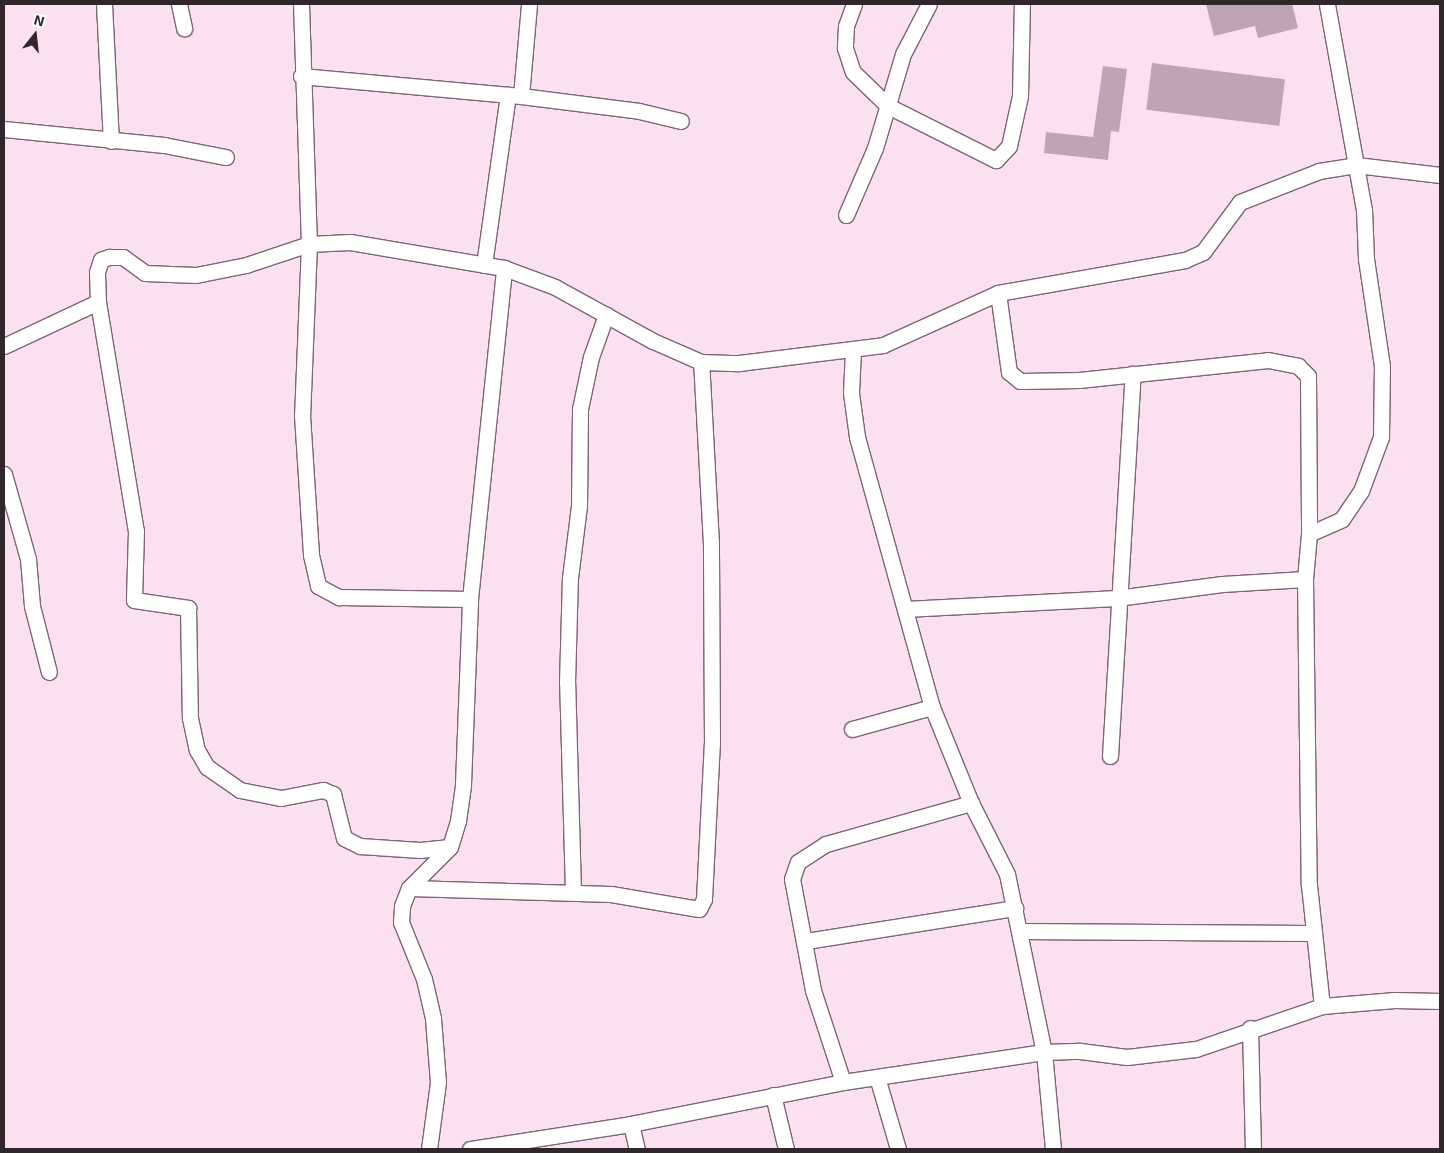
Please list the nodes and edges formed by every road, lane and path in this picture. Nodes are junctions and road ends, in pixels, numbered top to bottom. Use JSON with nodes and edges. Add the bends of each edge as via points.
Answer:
{"nodes":[{"id":1,"x":104,"y":4,"type":"edge"},
{"id":2,"x":178,"y":4,"type":"edge"},
{"id":3,"x":302,"y":4,"type":"edge"},
{"id":4,"x":529,"y":4,"type":"edge"},
{"id":5,"x":854,"y":4,"type":"edge"},
{"id":6,"x":928,"y":4,"type":"edge"},
{"id":7,"x":1022,"y":4,"type":"edge"},
{"id":8,"x":1327,"y":4,"type":"edge"},
{"id":9,"x":184,"y":28,"type":"dead end"},
{"id":10,"x":302,"y":76,"type":"junction"},
{"id":11,"x":515,"y":95,"type":"junction"},
{"id":12,"x":888,"y":106,"type":"junction"},
{"id":13,"x":681,"y":121,"type":"dead end"},
{"id":14,"x":4,"y":129,"type":"edge"},
{"id":15,"x":111,"y":141,"type":"junction"},
{"id":16,"x":226,"y":157,"type":"dead end"},
{"id":17,"x":1356,"y":164,"type":"junction"},
{"id":18,"x":1440,"y":175,"type":"edge"},
{"id":19,"x":846,"y":215,"type":"dead end"},
{"id":20,"x":309,"y":244,"type":"junction"},
{"id":21,"x":484,"y":265,"type":"junction"},
{"id":22,"x":504,"y":268,"type":"junction"},
{"id":23,"x":998,"y":293,"type":"junction"},
{"id":24,"x":98,"y":302,"type":"junction"},
{"id":25,"x":606,"y":315,"type":"junction"},
{"id":26,"x":4,"y":346,"type":"edge"},
{"id":27,"x":853,"y":350,"type":"junction"},
{"id":28,"x":702,"y":362,"type":"junction"},
{"id":29,"x":1133,"y":374,"type":"junction"},
{"id":30,"x":4,"y":474,"type":"edge"},
{"id":31,"x":1309,"y":534,"type":"junction"},
{"id":32,"x":1305,"y":579,"type":"junction"},
{"id":33,"x":1117,"y":598,"type":"junction"},
{"id":34,"x":470,"y":599,"type":"junction"},
{"id":35,"x":905,"y":609,"type":"junction"},
{"id":36,"x":49,"y":672,"type":"dead end"},
{"id":37,"x":932,"y":707,"type":"junction"},
{"id":38,"x":852,"y":729,"type":"dead end"},
{"id":39,"x":1110,"y":756,"type":"dead end"},
{"id":40,"x":971,"y":803,"type":"junction"},
{"id":41,"x":450,"y":847,"type":"junction"},
{"id":42,"x":410,"y":888,"type":"junction"},
{"id":43,"x":573,"y":892,"type":"junction"},
{"id":44,"x":1015,"y":908,"type":"junction"},
{"id":45,"x":1019,"y":931,"type":"junction"},
{"id":46,"x":1311,"y":933,"type":"junction"},
{"id":47,"x":806,"y":941,"type":"junction"},
{"id":48,"x":1440,"y":1001,"type":"edge"},
{"id":49,"x":1322,"y":1006,"type":"junction"},
{"id":50,"x":1250,"y":1028,"type":"junction"},
{"id":51,"x":1044,"y":1052,"type":"junction"},
{"id":52,"x":878,"y":1077,"type":"junction"},
{"id":53,"x":843,"y":1082,"type":"junction"},
{"id":54,"x":773,"y":1095,"type":"junction"},
{"id":55,"x":632,"y":1124,"type":"junction"},
{"id":56,"x":488,"y":1148,"type":"edge"},
{"id":57,"x":429,"y":1149,"type":"edge"},
{"id":58,"x":470,"y":1149,"type":"edge"},
{"id":59,"x":637,"y":1149,"type":"edge"},
{"id":60,"x":786,"y":1149,"type":"edge"},
{"id":61,"x":898,"y":1149,"type":"edge"},
{"id":62,"x":1053,"y":1149,"type":"edge"},
{"id":63,"x":1253,"y":1149,"type":"edge"}],
"edges":[{"from":1,"to":15,"type":"street"},
{"from":2,"to":9,"type":"street"},
{"from":3,"to":10,"type":"street"},
{"from":4,"to":11,"type":"street"},
{"from":5,"to":12,"type":"street","via":[[846,26],[845,48],[853,72]]},
{"from":6,"to":12,"type":"street","via":[[903,54]]},
{"from":7,"to":12,"type":"street","via":[[1020,96],[1009,146],[1002,157],[990,160]]},
{"from":8,"to":17,"type":"street"},
{"from":10,"to":11,"type":"street"},
{"from":10,"to":20,"type":"street"},
{"from":11,"to":13,"type":"street","via":[[639,111]]},
{"from":11,"to":21,"type":"street"},
{"from":12,"to":19,"type":"street","via":[[876,148]]},
{"from":14,"to":15,"type":"street"},
{"from":15,"to":16,"type":"street","via":[[164,145]]},
{"from":17,"to":18,"type":"street"},
{"from":17,"to":23,"type":"street","via":[[1319,172],[1240,202],[1203,252],[1185,260]]},
{"from":17,"to":31,"type":"street","via":[[1382,366],[1381,437],[1361,491],[1342,519]]},
{"from":20,"to":21,"type":"street","via":[[350,242]]},
{"from":20,"to":24,"type":"street","via":[[246,265],[196,275],[145,273],[123,257],[109,257],[101,260],[97,272]]},
{"from":20,"to":34,"type":"street","via":[[302,415],[310,555],[318,586],[339,597]]},
{"from":21,"to":22,"type":"street"},
{"from":22,"to":25,"type":"street","via":[[555,287]]},
{"from":22,"to":34,"type":"street"},
{"from":23,"to":27,"type":"street","via":[[910,335],[883,345]]},
{"from":23,"to":29,"type":"street","via":[[1009,372],[1020,381],[1048,382]]},
{"from":24,"to":26,"type":"street"},
{"from":24,"to":41,"type":"street","via":[[136,530],[134,600],[188,608],[190,718],[197,750],[206,767],[240,790],[281,798],[323,790],[333,794],[344,838],[360,846],[420,850]]},
{"from":25,"to":28,"type":"street"},
{"from":25,"to":43,"type":"street","via":[[591,357],[580,409],[579,506],[570,578],[566,683]]},
{"from":27,"to":28,"type":"street","via":[[739,363]]},
{"from":27,"to":35,"type":"street","via":[[851,393],[857,437]]},
{"from":28,"to":43,"type":"street","via":[[711,544],[712,733],[704,899],[699,908],[687,909],[611,894]]},
{"from":29,"to":31,"type":"street","via":[[1268,360],[1298,366],[1308,376]]},
{"from":29,"to":33,"type":"street"},
{"from":30,"to":36,"type":"street","via":[[26,550],[32,606]]},
{"from":31,"to":32,"type":"street"},
{"from":32,"to":33,"type":"street","via":[[1222,584]]},
{"from":32,"to":46,"type":"street"},
{"from":33,"to":35,"type":"street"},
{"from":33,"to":39,"type":"street"},
{"from":34,"to":41,"type":"street","via":[[463,784]]},
{"from":35,"to":37,"type":"street"},
{"from":37,"to":38,"type":"street"},
{"from":37,"to":40,"type":"street"},
{"from":40,"to":44,"type":"street","via":[[1007,874]]},
{"from":40,"to":47,"type":"street","via":[[826,844],[798,862],[792,879]]},
{"from":41,"to":42,"type":"street"},
{"from":42,"to":43,"type":"street"},
{"from":42,"to":57,"type":"street","via":[[401,922],[424,979],[437,1056],[438,1082]]},
{"from":44,"to":45,"type":"street"},
{"from":44,"to":47,"type":"street"},
{"from":45,"to":46,"type":"street"},
{"from":45,"to":51,"type":"street"},
{"from":46,"to":49,"type":"street"},
{"from":47,"to":53,"type":"street","via":[[813,990]]},
{"from":48,"to":49,"type":"street","via":[[1395,1000]]},
{"from":49,"to":50,"type":"street"},
{"from":50,"to":51,"type":"street","via":[[1196,1049],[1167,1054],[1127,1057],[1080,1051]]},
{"from":50,"to":63,"type":"street"},
{"from":51,"to":52,"type":"street"},
{"from":51,"to":62,"type":"street"},
{"from":52,"to":53,"type":"street"},
{"from":52,"to":61,"type":"street"},
{"from":53,"to":54,"type":"street"},
{"from":54,"to":55,"type":"street"},
{"from":54,"to":60,"type":"street"},
{"from":55,"to":56,"type":"street"},
{"from":55,"to":59,"type":"street"},
{"from":56,"to":58,"type":"street"}]}
